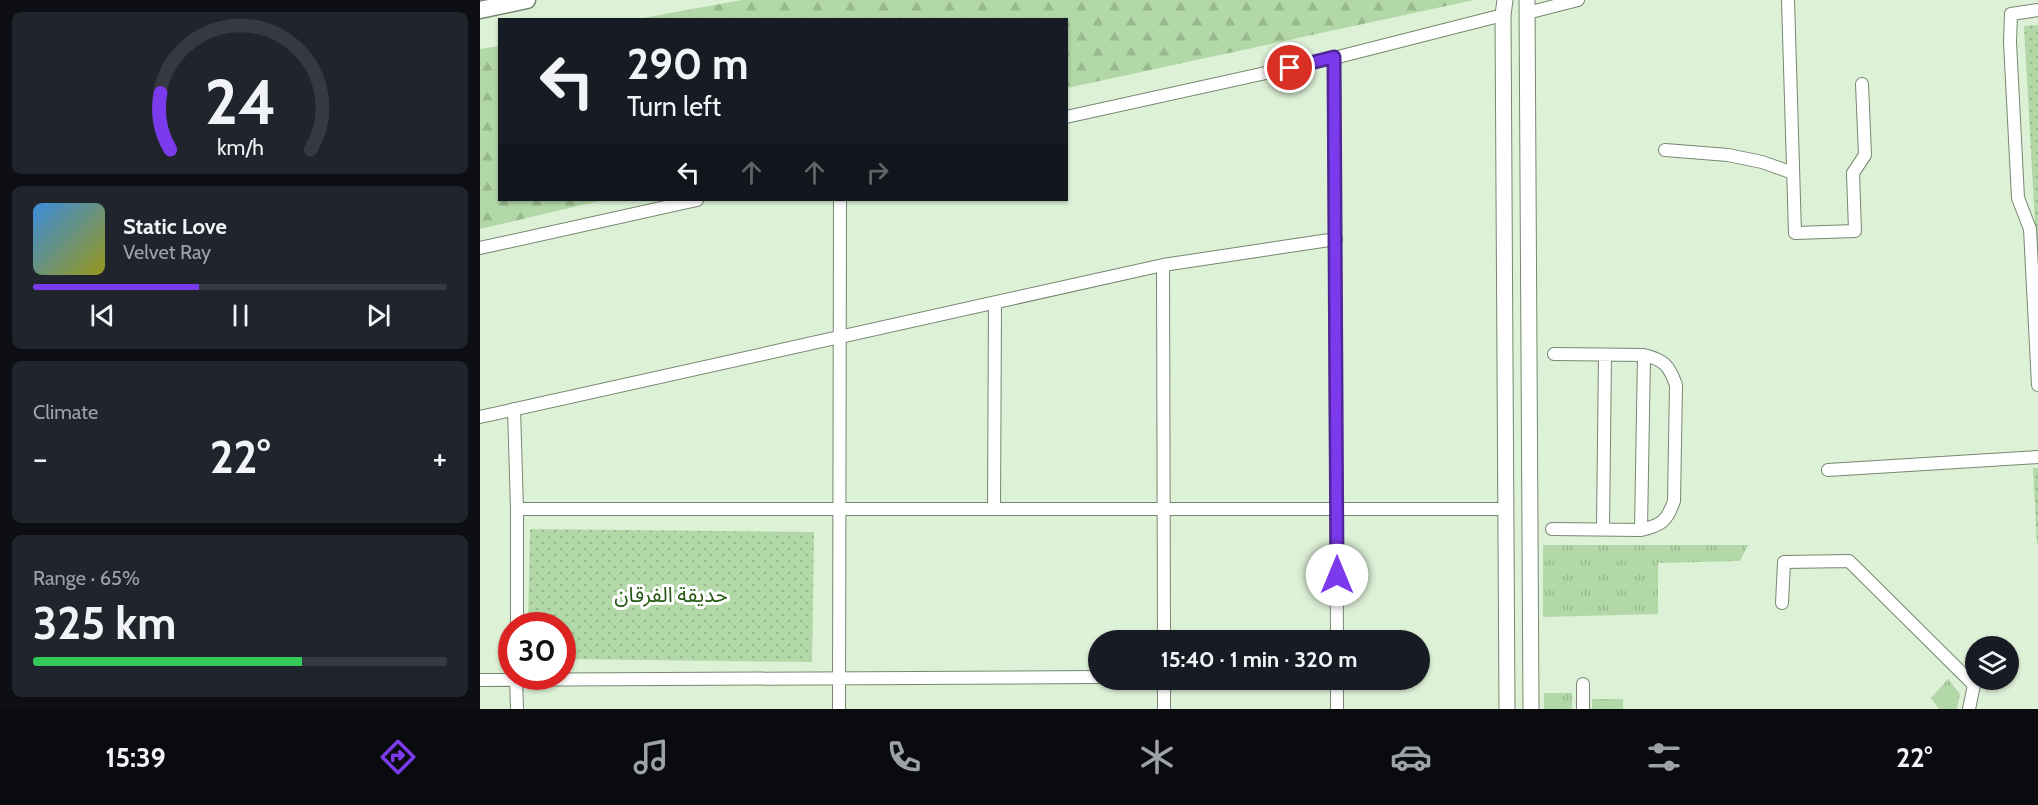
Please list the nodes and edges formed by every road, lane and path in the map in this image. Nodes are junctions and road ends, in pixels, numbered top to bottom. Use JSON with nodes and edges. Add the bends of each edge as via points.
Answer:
{"nodes":[{"id":1,"x":527,"y":0,"type":"edge"},
{"id":2,"x":1578,"y":0,"type":"edge"},
{"id":3,"x":1788,"y":0,"type":"edge"},
{"id":4,"x":2009,"y":0,"type":"edge"},
{"id":5,"x":1527,"y":6,"type":"edge"},
{"id":6,"x":1504,"y":7,"type":"edge"},
{"id":7,"x":480,"y":10,"type":"edge"},
{"id":8,"x":2038,"y":10,"type":"edge"},
{"id":9,"x":2011,"y":14,"type":"junction"},
{"id":10,"x":1334,"y":57,"type":"junction"},
{"id":11,"x":1862,"y":84,"type":"dead end"},
{"id":12,"x":1068,"y":117,"type":"edge"},
{"id":13,"x":1665,"y":150,"type":"dead end"},
{"id":14,"x":1793,"y":173,"type":"junction"},
{"id":15,"x":692,"y":201,"type":"edge"},
{"id":16,"x":840,"y":201,"type":"edge"},
{"id":17,"x":1336,"y":239,"type":"junction"},
{"id":18,"x":480,"y":248,"type":"edge"},
{"id":19,"x":1163,"y":265,"type":"junction"},
{"id":20,"x":995,"y":303,"type":"junction"},
{"id":21,"x":840,"y":338,"type":"junction"},
{"id":22,"x":1554,"y":354,"type":"dead end"},
{"id":23,"x":1605,"y":355,"type":"junction"},
{"id":24,"x":1644,"y":355,"type":"junction"},
{"id":25,"x":2038,"y":384,"type":"edge"},
{"id":26,"x":514,"y":409,"type":"junction"},
{"id":27,"x":480,"y":417,"type":"edge"},
{"id":28,"x":2038,"y":457,"type":"edge"},
{"id":29,"x":1827,"y":470,"type":"dead end"},
{"id":30,"x":517,"y":509,"type":"junction"},
{"id":31,"x":839,"y":509,"type":"junction"},
{"id":32,"x":994,"y":509,"type":"junction"},
{"id":33,"x":1164,"y":509,"type":"junction"},
{"id":34,"x":1336,"y":509,"type":"junction"},
{"id":35,"x":1507,"y":509,"type":"junction"},
{"id":36,"x":1552,"y":529,"type":"dead end"},
{"id":37,"x":1603,"y":530,"type":"junction"},
{"id":38,"x":1641,"y":530,"type":"junction"},
{"id":39,"x":1782,"y":603,"type":"dead end"},
{"id":40,"x":517,"y":612,"type":"edge"},
{"id":41,"x":1164,"y":630,"type":"edge"},
{"id":42,"x":1337,"y":630,"type":"edge"},
{"id":43,"x":839,"y":677,"type":"junction"},
{"id":44,"x":1088,"y":677,"type":"edge"},
{"id":45,"x":576,"y":678,"type":"edge"},
{"id":46,"x":498,"y":679,"type":"edge"},
{"id":47,"x":480,"y":680,"type":"edge"},
{"id":48,"x":1583,"y":684,"type":"dead end"},
{"id":49,"x":516,"y":690,"type":"edge"},
{"id":50,"x":1164,"y":690,"type":"edge"},
{"id":51,"x":1337,"y":690,"type":"edge"},
{"id":52,"x":517,"y":709,"type":"edge"},
{"id":53,"x":839,"y":709,"type":"edge"},
{"id":54,"x":1164,"y":709,"type":"edge"},
{"id":55,"x":1337,"y":709,"type":"edge"},
{"id":56,"x":1507,"y":709,"type":"edge"},
{"id":57,"x":1531,"y":709,"type":"edge"},
{"id":58,"x":1582,"y":709,"type":"edge"},
{"id":59,"x":1969,"y":709,"type":"edge"}],
"edges":[{"from":1,"to":7,"type":"highway"},
{"from":2,"to":5,"type":"street"},
{"from":3,"to":14,"type":"street"},
{"from":4,"to":9,"type":"street"},
{"from":5,"to":57,"type":"main road"},
{"from":6,"to":10,"type":"street"},
{"from":6,"to":35,"type":"main road"},
{"from":8,"to":9,"type":"street"},
{"from":9,"to":25,"type":"street","via":[[2018,198],[2030,229]]},
{"from":10,"to":12,"type":"street"},
{"from":10,"to":17,"type":"street"},
{"from":11,"to":14,"type":"street","via":[[1865,155],[1853,173],[1855,231],[1795,233]]},
{"from":13,"to":14,"type":"street","via":[[1728,155]]},
{"from":15,"to":18,"type":"street"},
{"from":16,"to":21,"type":"street"},
{"from":17,"to":19,"type":"street"},
{"from":17,"to":34,"type":"street"},
{"from":19,"to":20,"type":"street"},
{"from":19,"to":33,"type":"street"},
{"from":20,"to":21,"type":"street"},
{"from":20,"to":32,"type":"street"},
{"from":21,"to":26,"type":"street"},
{"from":21,"to":31,"type":"street"},
{"from":22,"to":23,"type":"street"},
{"from":23,"to":24,"type":"street"},
{"from":23,"to":37,"type":"street"},
{"from":24,"to":38,"type":"street"},
{"from":24,"to":38,"type":"street","via":[[1671,369],[1676,385],[1674,501],[1669,516],[1654,527]]},
{"from":26,"to":27,"type":"street"},
{"from":26,"to":30,"type":"street"},
{"from":28,"to":29,"type":"street"},
{"from":30,"to":31,"type":"street"},
{"from":30,"to":40,"type":"street"},
{"from":31,"to":32,"type":"street"},
{"from":31,"to":43,"type":"street"},
{"from":32,"to":33,"type":"street"},
{"from":33,"to":34,"type":"street"},
{"from":33,"to":41,"type":"street"},
{"from":34,"to":35,"type":"street"},
{"from":34,"to":42,"type":"street"},
{"from":35,"to":56,"type":"main road"},
{"from":36,"to":37,"type":"street"},
{"from":37,"to":38,"type":"street"},
{"from":39,"to":59,"type":"street","via":[[1784,562],[1849,561],[1974,685]]},
{"from":43,"to":44,"type":"street"},
{"from":43,"to":45,"type":"street"},
{"from":43,"to":53,"type":"street"},
{"from":46,"to":47,"type":"street"},
{"from":48,"to":58,"type":"street"},
{"from":49,"to":52,"type":"street"},
{"from":50,"to":54,"type":"street"},
{"from":51,"to":55,"type":"street"}]}
